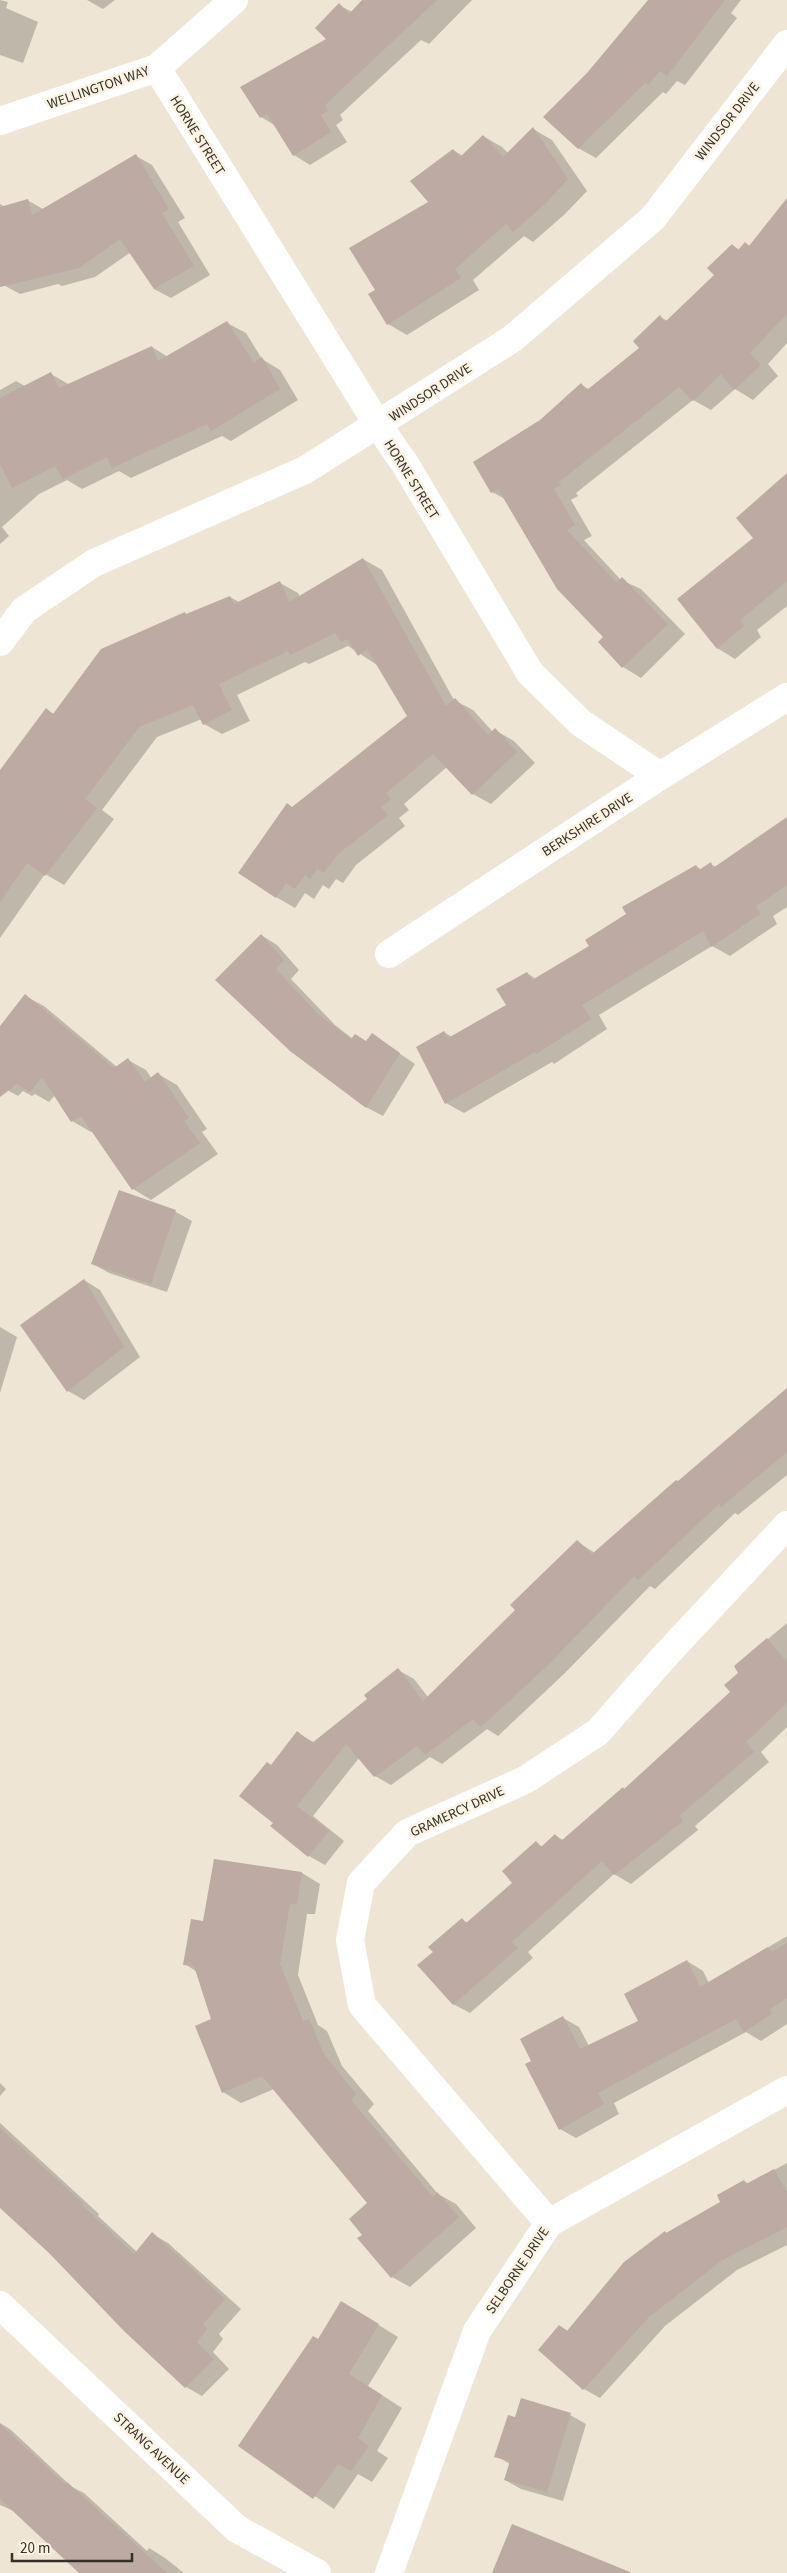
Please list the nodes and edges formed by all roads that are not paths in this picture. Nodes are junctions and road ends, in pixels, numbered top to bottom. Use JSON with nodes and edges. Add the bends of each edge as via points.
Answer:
{"nodes":[{"id":1,"x":234,"y":0,"type":"edge"},
{"id":2,"x":787,"y":44,"type":"edge"},
{"id":3,"x":157,"y":68,"type":"junction"},
{"id":4,"x":0,"y":121,"type":"edge"},
{"id":5,"x":378,"y":425,"type":"junction"},
{"id":6,"x":0,"y":642,"type":"edge"},
{"id":7,"x":787,"y":697,"type":"edge"},
{"id":8,"x":660,"y":776,"type":"junction"},
{"id":9,"x":389,"y":954,"type":"dead end"},
{"id":10,"x":787,"y":1525,"type":"edge"},
{"id":11,"x":787,"y":2090,"type":"edge"},
{"id":12,"x":549,"y":2223,"type":"junction"},
{"id":13,"x":0,"y":2305,"type":"edge"},
{"id":14,"x":317,"y":2573,"type":"edge"},
{"id":15,"x":389,"y":2573,"type":"edge"}],
"edges":[{"from":1,"to":3,"type":"street","name":"WELLINGTON WAY"},
{"from":2,"to":5,"type":"street","name":"WINDSOR DRIVE","via":[[653,218],[512,339]]},
{"from":3,"to":4,"type":"street","name":"WELLINGTON WAY"},
{"from":3,"to":5,"type":"street","name":"HORNE STREET"},
{"from":5,"to":6,"type":"street","name":"WINDSOR DRIVE","via":[[305,470],[94,563],[24,610]]},
{"from":5,"to":8,"type":"street","name":"HORNE STREET","via":[[405,464],[530,673],[581,723]]},
{"from":7,"to":8,"type":"street","name":"BERKSHIRE DRIVE"},
{"from":8,"to":9,"type":"street","name":"BERKSHIRE DRIVE"},
{"from":10,"to":12,"type":"street","name":"GRAMERCY DRIVE","via":[[598,1732],[525,1780],[407,1833],[361,1883],[350,1940],[362,2005]]},
{"from":11,"to":12,"type":"street","name":"SELBORNE DRIVE"},
{"from":12,"to":15,"type":"street","name":"SELBORNE DRIVE","via":[[476,2331]]},
{"from":13,"to":14,"type":"street","name":"STRANG AVENUE","via":[[237,2529]]}]}
